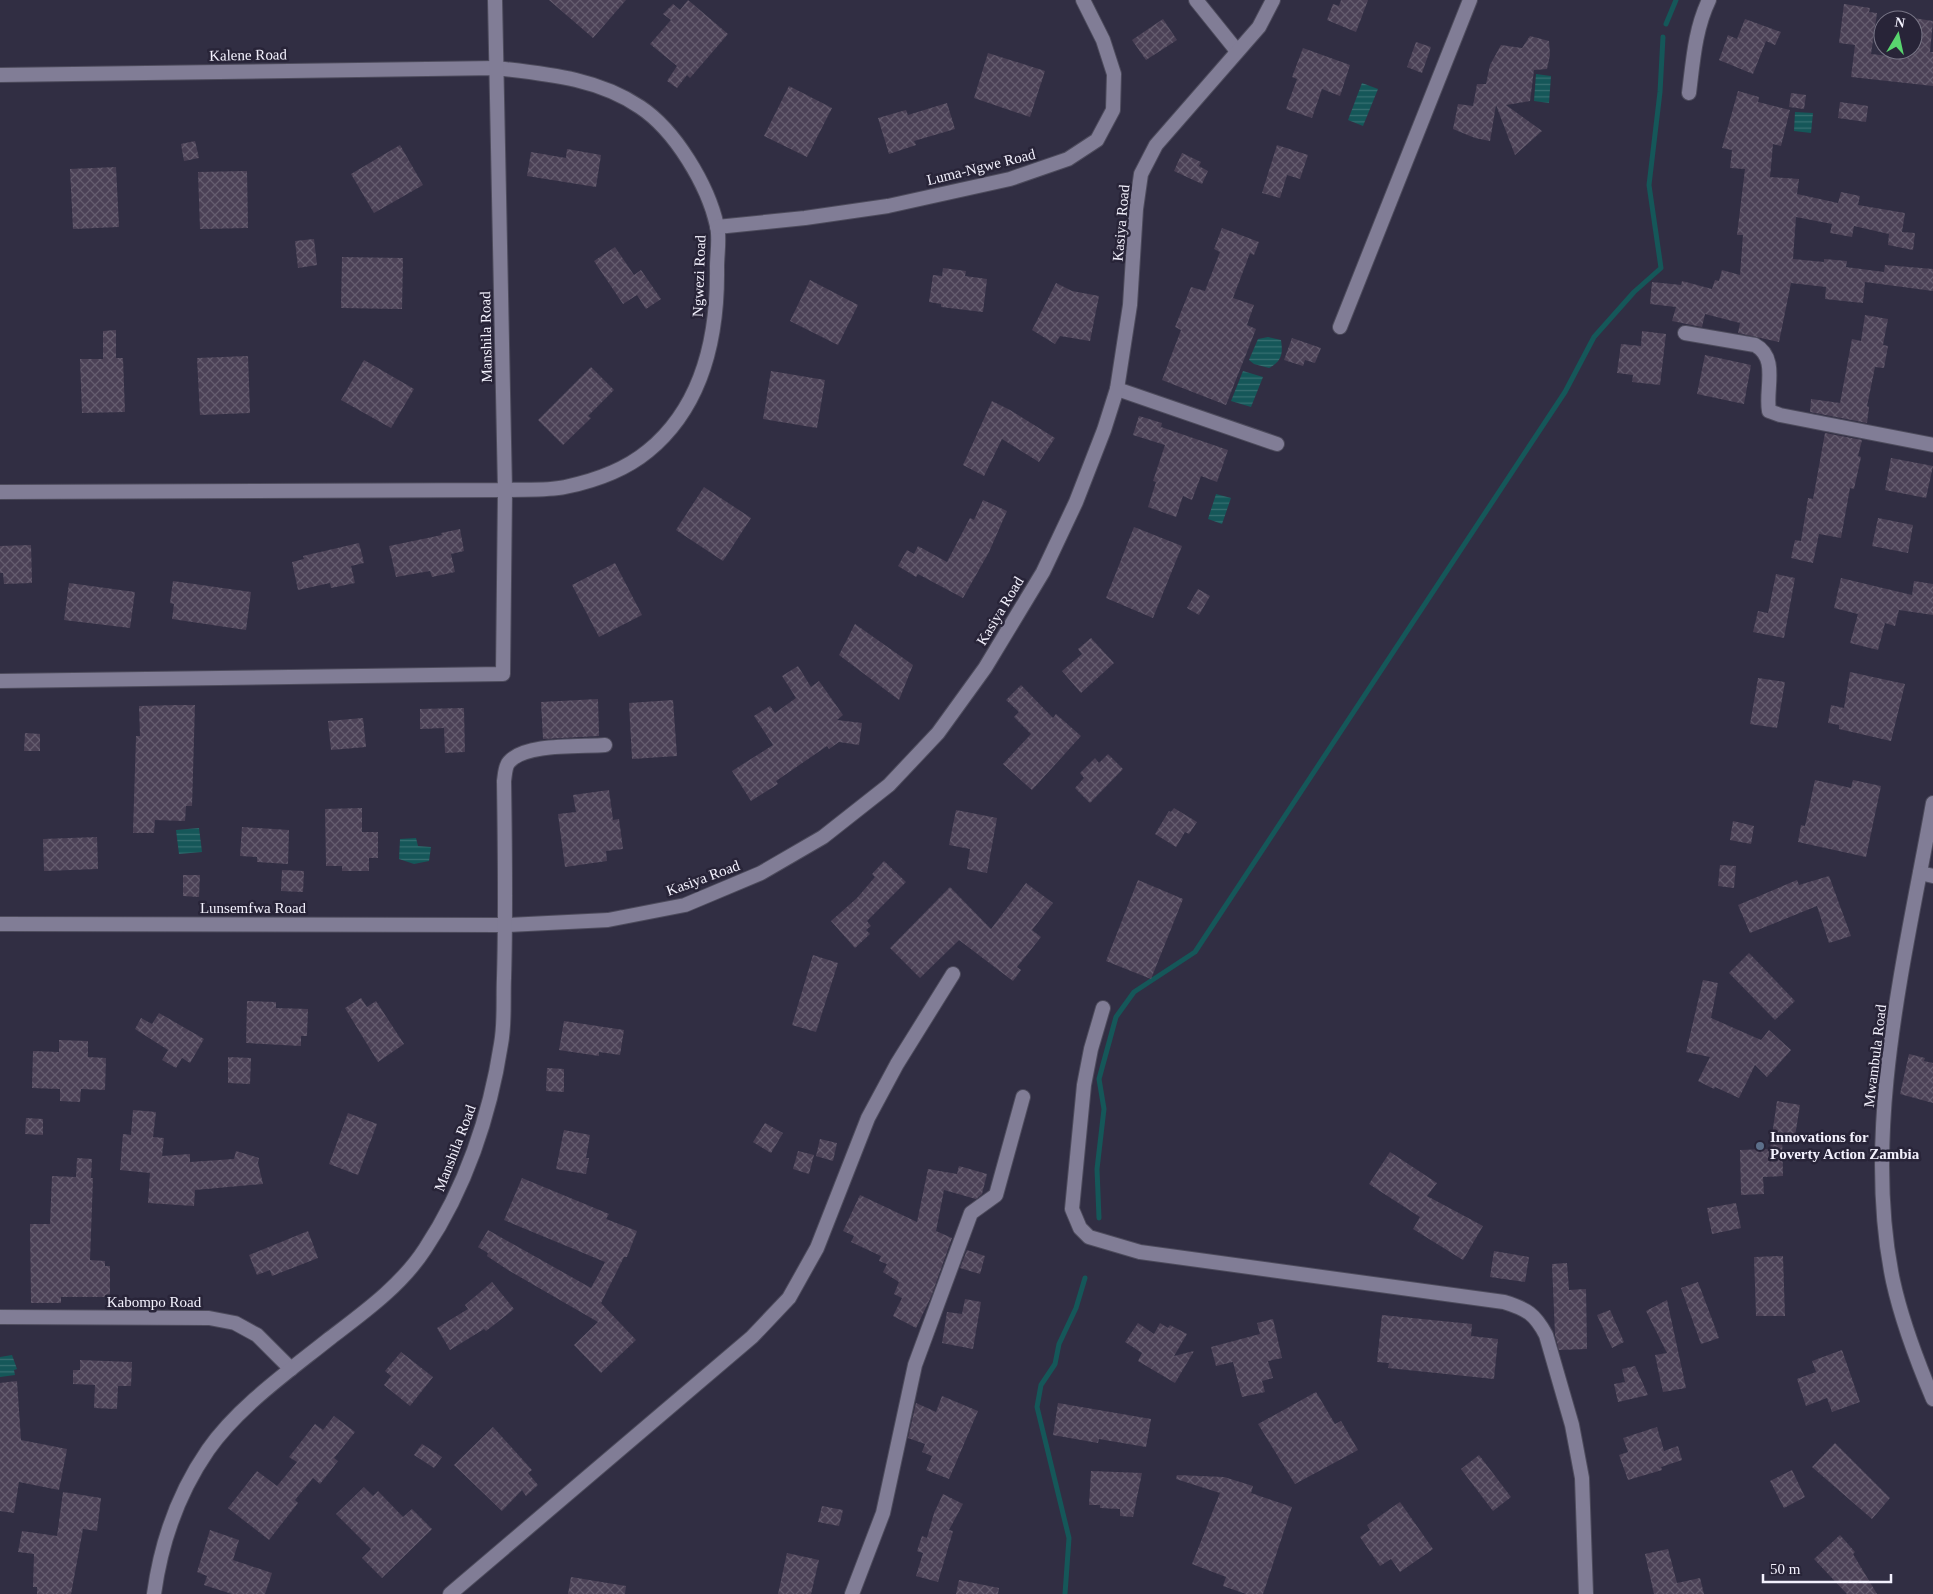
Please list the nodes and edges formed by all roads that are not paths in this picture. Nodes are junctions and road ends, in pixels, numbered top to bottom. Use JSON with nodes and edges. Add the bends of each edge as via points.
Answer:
{"nodes":[{"id":1,"x":495,"y":0,"type":"edge"},
{"id":2,"x":1083,"y":0,"type":"edge"},
{"id":3,"x":1196,"y":0,"type":"edge"},
{"id":4,"x":1273,"y":0,"type":"edge"},
{"id":5,"x":1470,"y":0,"type":"edge"},
{"id":6,"x":1709,"y":0,"type":"edge"},
{"id":7,"x":1237,"y":51,"type":"junction"},
{"id":8,"x":496,"y":68,"type":"junction"},
{"id":9,"x":0,"y":75,"type":"edge"},
{"id":10,"x":1689,"y":93,"type":"dead end"},
{"id":11,"x":717,"y":226,"type":"junction"},
{"id":12,"x":1340,"y":326,"type":"dead end"},
{"id":13,"x":1685,"y":333,"type":"dead end"},
{"id":14,"x":1116,"y":389,"type":"junction"},
{"id":15,"x":1276,"y":444,"type":"dead end"},
{"id":16,"x":1933,"y":445,"type":"edge"},
{"id":17,"x":505,"y":490,"type":"junction"},
{"id":18,"x":0,"y":492,"type":"edge"},
{"id":19,"x":0,"y":681,"type":"edge"},
{"id":20,"x":605,"y":745,"type":"dead end"},
{"id":21,"x":1933,"y":803,"type":"edge"},
{"id":22,"x":1927,"y":874,"type":"edge"},
{"id":23,"x":0,"y":924,"type":"edge"},
{"id":24,"x":506,"y":925,"type":"junction"},
{"id":25,"x":953,"y":974,"type":"dead end"},
{"id":26,"x":1103,"y":1008,"type":"dead end"},
{"id":27,"x":1023,"y":1097,"type":"dead end"},
{"id":28,"x":0,"y":1317,"type":"edge"},
{"id":29,"x":291,"y":1369,"type":"junction"},
{"id":30,"x":1933,"y":1399,"type":"edge"},
{"id":31,"x":154,"y":1594,"type":"edge"},
{"id":32,"x":450,"y":1594,"type":"edge"},
{"id":33,"x":852,"y":1594,"type":"edge"},
{"id":34,"x":1586,"y":1594,"type":"edge"}],
"edges":[{"from":1,"to":8,"type":"street","name":"Manshila Road"},
{"from":2,"to":11,"type":"street","name":"Luma-Ngwe Road","via":[[1103,40],[1114,74],[1113,110],[1097,140],[1068,160],[1010,180],[888,206]]},
{"from":3,"to":7,"type":"street"},
{"from":4,"to":7,"type":"street","name":"Kasiya Road","via":[[1259,27]]},
{"from":5,"to":12,"type":"street"},
{"from":6,"to":10,"type":"street","via":[[1695,44]]},
{"from":7,"to":14,"type":"street","name":"Kasiya Road","via":[[1156,145],[1142,174],[1136,209],[1130,305]]},
{"from":8,"to":9,"type":"street","name":"Kalene Road"},
{"from":8,"to":11,"type":"street","name":"Ngwezi Road","via":[[559,75],[601,86],[641,108],[672,137],[693,168]]},
{"from":8,"to":17,"type":"street","name":"Manshila Road"},
{"from":11,"to":17,"type":"street","name":"Ngwezi Road","via":[[718,293],[712,343],[700,383],[677,421],[647,451],[612,473],[564,487]]},
{"from":13,"to":16,"type":"street","via":[[1755,345],[1764,350],[1769,359],[1769,411],[1780,416]]},
{"from":14,"to":15,"type":"street"},
{"from":14,"to":24,"type":"street","name":"Kasiya Road","via":[[1076,502],[1043,572],[985,668],[950,717],[889,785],[823,837],[761,873],[685,905],[608,920]]},
{"from":17,"to":18,"type":"street","name":"Ngwezi Road"},
{"from":17,"to":19,"type":"street","name":"Manshila Road","via":[[503,674]]},
{"from":20,"to":24,"type":"street","name":"Manshila Road","via":[[538,749],[519,753],[507,764],[504,781]]},
{"from":21,"to":22,"type":"street","name":"Mwambula Road"},
{"from":22,"to":30,"type":"street","name":"Mwambula Road","via":[[1901,976],[1886,1084],[1882,1159],[1893,1281],[1910,1344]]},
{"from":23,"to":24,"type":"street","name":"Lunsemfwa Road"},
{"from":24,"to":29,"type":"street","name":"Manshila Road","via":[[502,1042],[487,1114],[459,1188],[424,1251],[380,1300]]},
{"from":25,"to":32,"type":"street","via":[[868,1118],[818,1248],[789,1298],[752,1337]]},
{"from":26,"to":34,"type":"street","via":[[1084,1085],[1075,1165],[1072,1209],[1080,1228],[1089,1237],[1140,1252],[1504,1302],[1522,1308],[1538,1319],[1546,1335],[1576,1442],[1582,1478]]},
{"from":27,"to":33,"type":"street","via":[[996,1195],[971,1213],[915,1365],[883,1513]]},
{"from":28,"to":29,"type":"street","name":"Kabompo Road","via":[[208,1318],[235,1323],[257,1335]]},
{"from":29,"to":31,"type":"street","name":"Manshila Road","via":[[238,1416],[209,1449],[186,1489],[167,1533]]}]}
